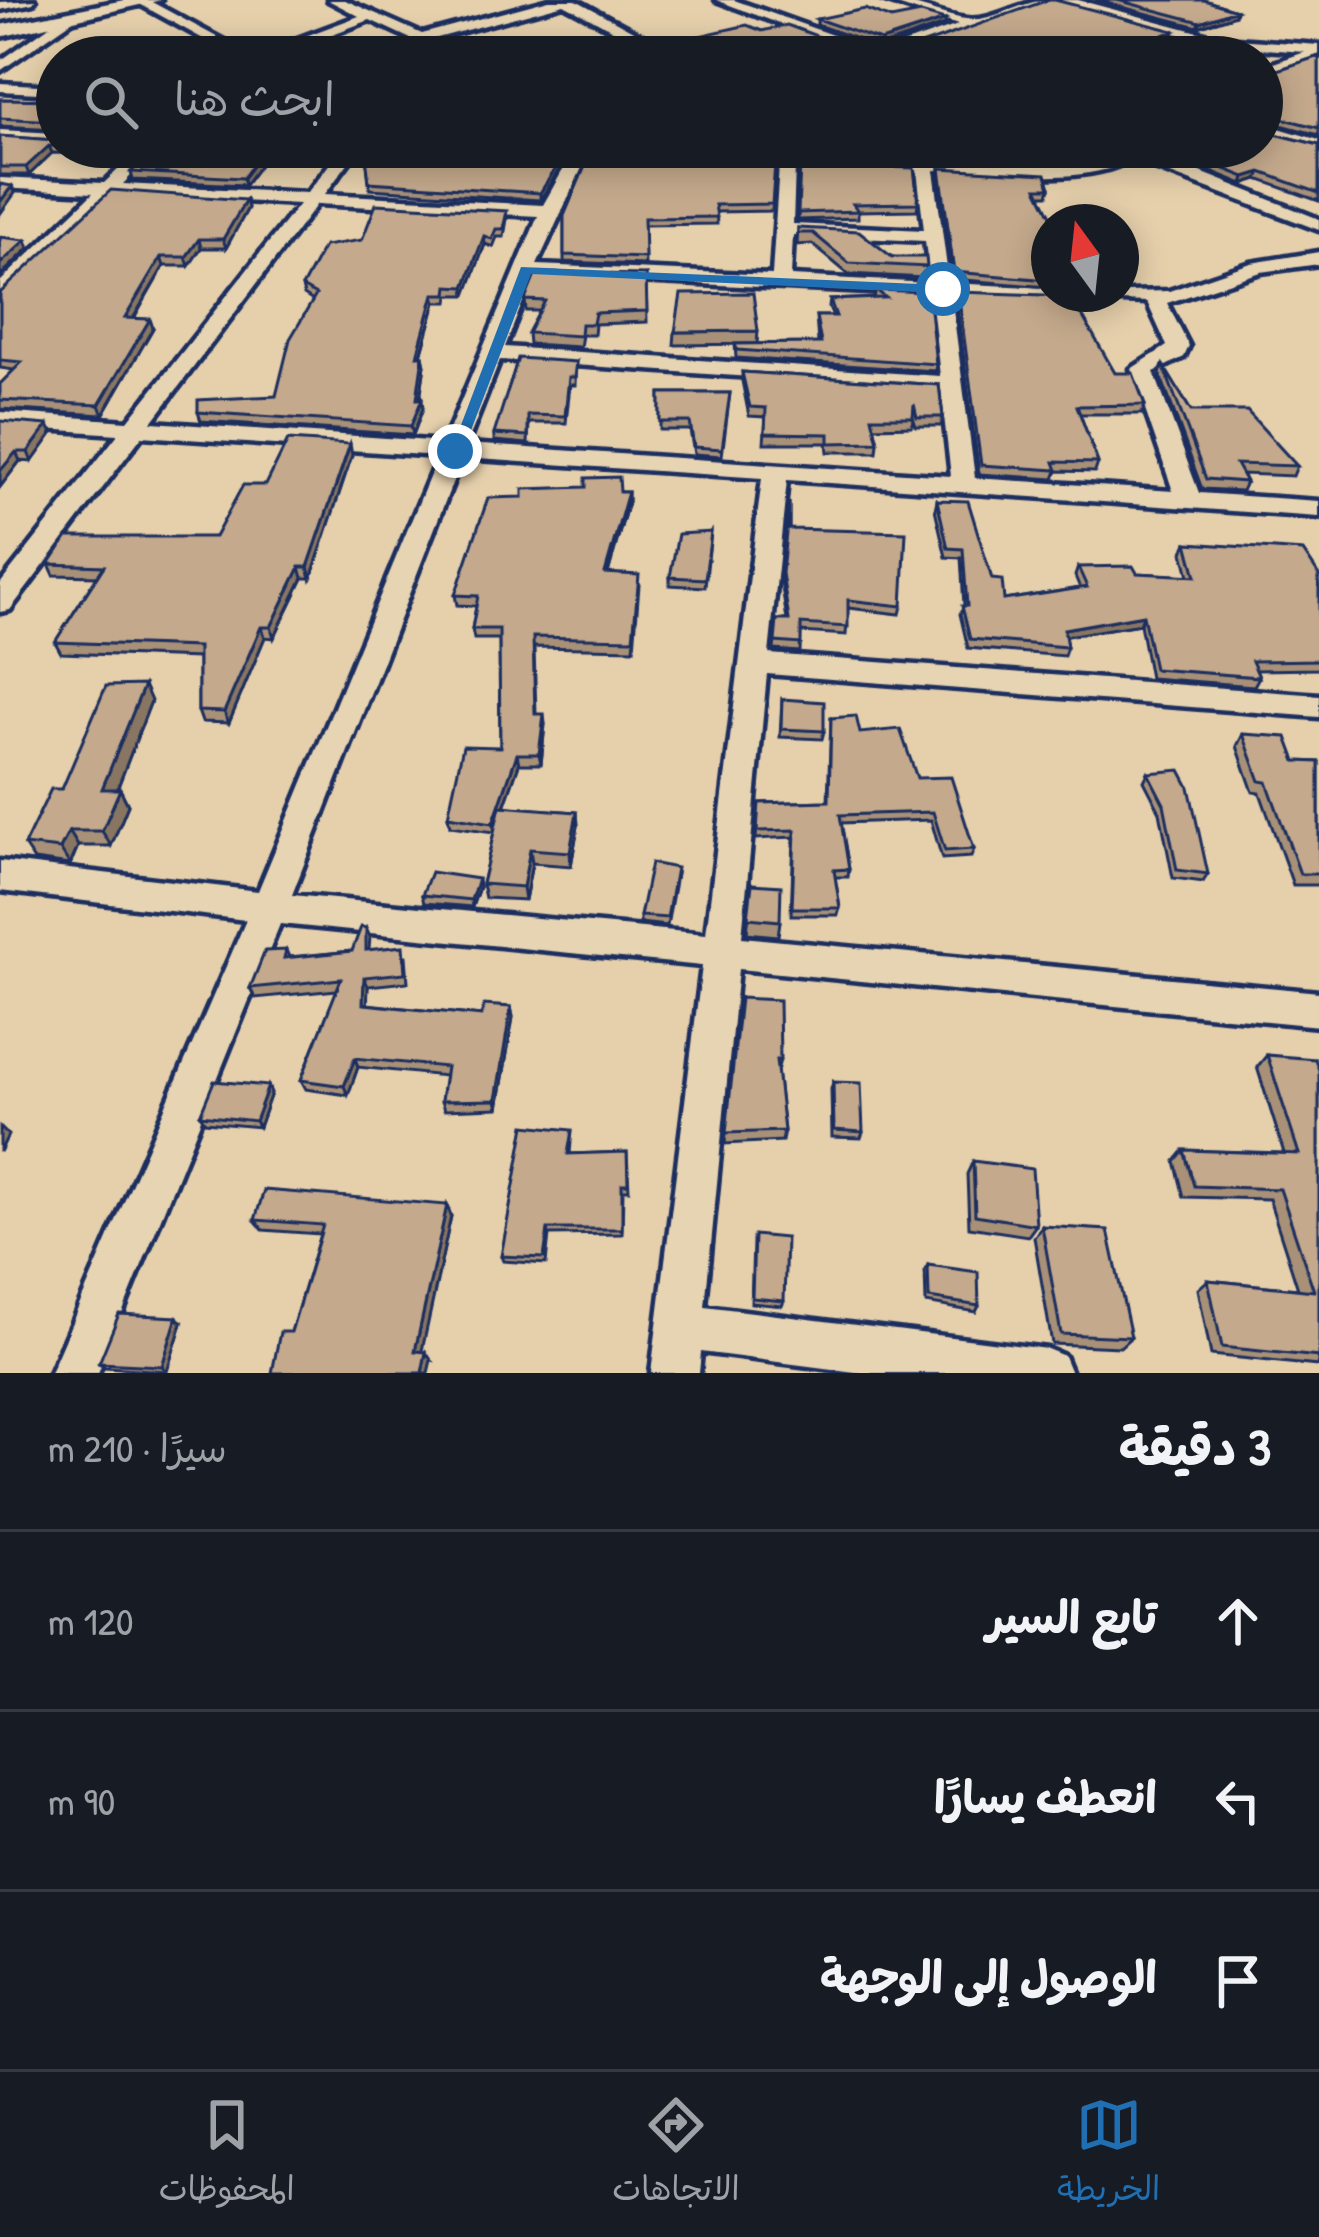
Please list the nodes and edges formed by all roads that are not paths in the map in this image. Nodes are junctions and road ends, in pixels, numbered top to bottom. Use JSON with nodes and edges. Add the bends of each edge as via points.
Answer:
{"nodes":[{"id":1,"x":29,"y":0,"type":"edge"},
{"id":2,"x":334,"y":0,"type":"edge"},
{"id":3,"x":564,"y":0,"type":"edge"},
{"id":4,"x":722,"y":0,"type":"edge"},
{"id":5,"x":888,"y":0,"type":"edge"},
{"id":6,"x":1043,"y":0,"type":"edge"},
{"id":7,"x":1063,"y":0,"type":"edge"},
{"id":8,"x":137,"y":2,"type":"edge"},
{"id":9,"x":0,"y":9,"type":"edge"},
{"id":10,"x":73,"y":16,"type":"junction"},
{"id":11,"x":370,"y":16,"type":"junction"},
{"id":12,"x":971,"y":25,"type":"junction"},
{"id":13,"x":10,"y":29,"type":"edge"},
{"id":14,"x":44,"y":36,"type":"edge"},
{"id":15,"x":204,"y":36,"type":"edge"},
{"id":16,"x":315,"y":36,"type":"edge"},
{"id":17,"x":417,"y":36,"type":"edge"},
{"id":18,"x":429,"y":36,"type":"edge"},
{"id":19,"x":633,"y":36,"type":"edge"},
{"id":20,"x":824,"y":36,"type":"edge"},
{"id":21,"x":939,"y":36,"type":"edge"},
{"id":22,"x":1203,"y":36,"type":"edge"},
{"id":23,"x":36,"y":42,"type":"edge"},
{"id":24,"x":1283,"y":47,"type":"edge"},
{"id":25,"x":1319,"y":51,"type":"edge"},
{"id":26,"x":0,"y":67,"type":"edge"},
{"id":27,"x":1283,"y":67,"type":"edge"},
{"id":28,"x":1283,"y":69,"type":"edge"},
{"id":29,"x":1300,"y":73,"type":"edge"},
{"id":30,"x":0,"y":87,"type":"edge"},
{"id":31,"x":36,"y":89,"type":"edge"},
{"id":32,"x":1283,"y":134,"type":"edge"},
{"id":33,"x":0,"y":135,"type":"edge"},
{"id":34,"x":36,"y":137,"type":"edge"},
{"id":35,"x":1319,"y":145,"type":"edge"},
{"id":36,"x":131,"y":168,"type":"edge"},
{"id":37,"x":336,"y":168,"type":"edge"},
{"id":38,"x":573,"y":168,"type":"edge"},
{"id":39,"x":786,"y":168,"type":"edge"},
{"id":40,"x":926,"y":168,"type":"edge"},
{"id":41,"x":1031,"y":168,"type":"edge"},
{"id":42,"x":1094,"y":168,"type":"edge"},
{"id":43,"x":1173,"y":168,"type":"edge"},
{"id":44,"x":0,"y":183,"type":"edge"},
{"id":45,"x":111,"y":188,"type":"junction"},
{"id":46,"x":312,"y":200,"type":"junction"},
{"id":47,"x":549,"y":211,"type":"junction"},
{"id":48,"x":1319,"y":224,"type":"edge"},
{"id":49,"x":783,"y":229,"type":"junction"},
{"id":50,"x":935,"y":236,"type":"junction"},
{"id":51,"x":1319,"y":259,"type":"edge"},
{"id":52,"x":526,"y":270,"type":"junction"},
{"id":53,"x":10,"y":275,"type":"edge"},
{"id":54,"x":781,"y":282,"type":"junction"},
{"id":55,"x":943,"y":289,"type":"junction"},
{"id":56,"x":0,"y":293,"type":"edge"},
{"id":57,"x":1031,"y":293,"type":"edge"},
{"id":58,"x":1139,"y":297,"type":"edge"},
{"id":59,"x":1155,"y":298,"type":"junction"},
{"id":60,"x":494,"y":353,"type":"junction"},
{"id":61,"x":953,"y":384,"type":"junction"},
{"id":62,"x":0,"y":419,"type":"edge"},
{"id":63,"x":139,"y":428,"type":"junction"},
{"id":64,"x":455,"y":451,"type":"junction"},
{"id":65,"x":775,"y":473,"type":"junction"},
{"id":66,"x":964,"y":485,"type":"junction"},
{"id":67,"x":1189,"y":500,"type":"junction"},
{"id":68,"x":1319,"y":509,"type":"edge"},
{"id":69,"x":0,"y":603,"type":"edge"},
{"id":70,"x":754,"y":663,"type":"junction"},
{"id":71,"x":1319,"y":706,"type":"edge"},
{"id":72,"x":0,"y":876,"type":"edge"},
{"id":73,"x":269,"y":908,"type":"junction"},
{"id":74,"x":725,"y":949,"type":"junction"},
{"id":75,"x":1319,"y":1009,"type":"edge"},
{"id":76,"x":677,"y":1326,"type":"junction"},
{"id":77,"x":74,"y":1373,"type":"edge"},
{"id":78,"x":675,"y":1373,"type":"edge"},
{"id":79,"x":1047,"y":1373,"type":"edge"}],
"edges":[{"from":1,"to":9,"type":"street"},
{"from":2,"to":11,"type":"street"},
{"from":3,"to":18,"type":"street"},
{"from":3,"to":19,"type":"street"},
{"from":4,"to":20,"type":"street"},
{"from":5,"to":12,"type":"street"},
{"from":6,"to":12,"type":"street"},
{"from":7,"to":22,"type":"street"},
{"from":8,"to":10,"type":"street"},
{"from":8,"to":15,"type":"street"},
{"from":9,"to":13,"type":"street"},
{"from":10,"to":13,"type":"street"},
{"from":10,"to":14,"type":"street"},
{"from":11,"to":16,"type":"street"},
{"from":11,"to":17,"type":"street"},
{"from":12,"to":21,"type":"street"},
{"from":23,"to":26,"type":"street"},
{"from":24,"to":25,"type":"street"},
{"from":25,"to":27,"type":"street"},
{"from":28,"to":29,"type":"street"},
{"from":30,"to":31,"type":"street"},
{"from":32,"to":35,"type":"street"},
{"from":33,"to":34,"type":"street"},
{"from":36,"to":45,"type":"street"},
{"from":37,"to":46,"type":"street"},
{"from":38,"to":47,"type":"street"},
{"from":39,"to":49,"type":"street"},
{"from":40,"to":50,"type":"street"},
{"from":41,"to":42,"type":"street"},
{"from":43,"to":48,"type":"street"},
{"from":44,"to":45,"type":"street"},
{"from":45,"to":46,"type":"street"},
{"from":45,"to":53,"type":"street"},
{"from":46,"to":47,"type":"street"},
{"from":46,"to":63,"type":"street"},
{"from":47,"to":52,"type":"street"},
{"from":49,"to":50,"type":"street"},
{"from":49,"to":54,"type":"street"},
{"from":50,"to":55,"type":"street"},
{"from":51,"to":59,"type":"street","via":[[1258,267]]},
{"from":52,"to":54,"type":"street"},
{"from":52,"to":60,"type":"street"},
{"from":53,"to":56,"type":"street"},
{"from":54,"to":55,"type":"street"},
{"from":55,"to":57,"type":"street"},
{"from":55,"to":61,"type":"street"},
{"from":58,"to":59,"type":"street"},
{"from":59,"to":67,"type":"street","via":[[1178,346],[1142,369]]},
{"from":60,"to":61,"type":"street"},
{"from":60,"to":64,"type":"street"},
{"from":61,"to":66,"type":"street"},
{"from":62,"to":63,"type":"street"},
{"from":63,"to":64,"type":"street"},
{"from":63,"to":69,"type":"street"},
{"from":64,"to":65,"type":"street"},
{"from":64,"to":73,"type":"street"},
{"from":65,"to":66,"type":"street"},
{"from":65,"to":70,"type":"street"},
{"from":66,"to":67,"type":"street"},
{"from":67,"to":68,"type":"street"},
{"from":70,"to":71,"type":"street"},
{"from":70,"to":74,"type":"street"},
{"from":72,"to":73,"type":"street"},
{"from":73,"to":74,"type":"street"},
{"from":73,"to":77,"type":"street"},
{"from":74,"to":75,"type":"street"},
{"from":74,"to":76,"type":"street"},
{"from":76,"to":78,"type":"street"},
{"from":76,"to":79,"type":"street"}]}
